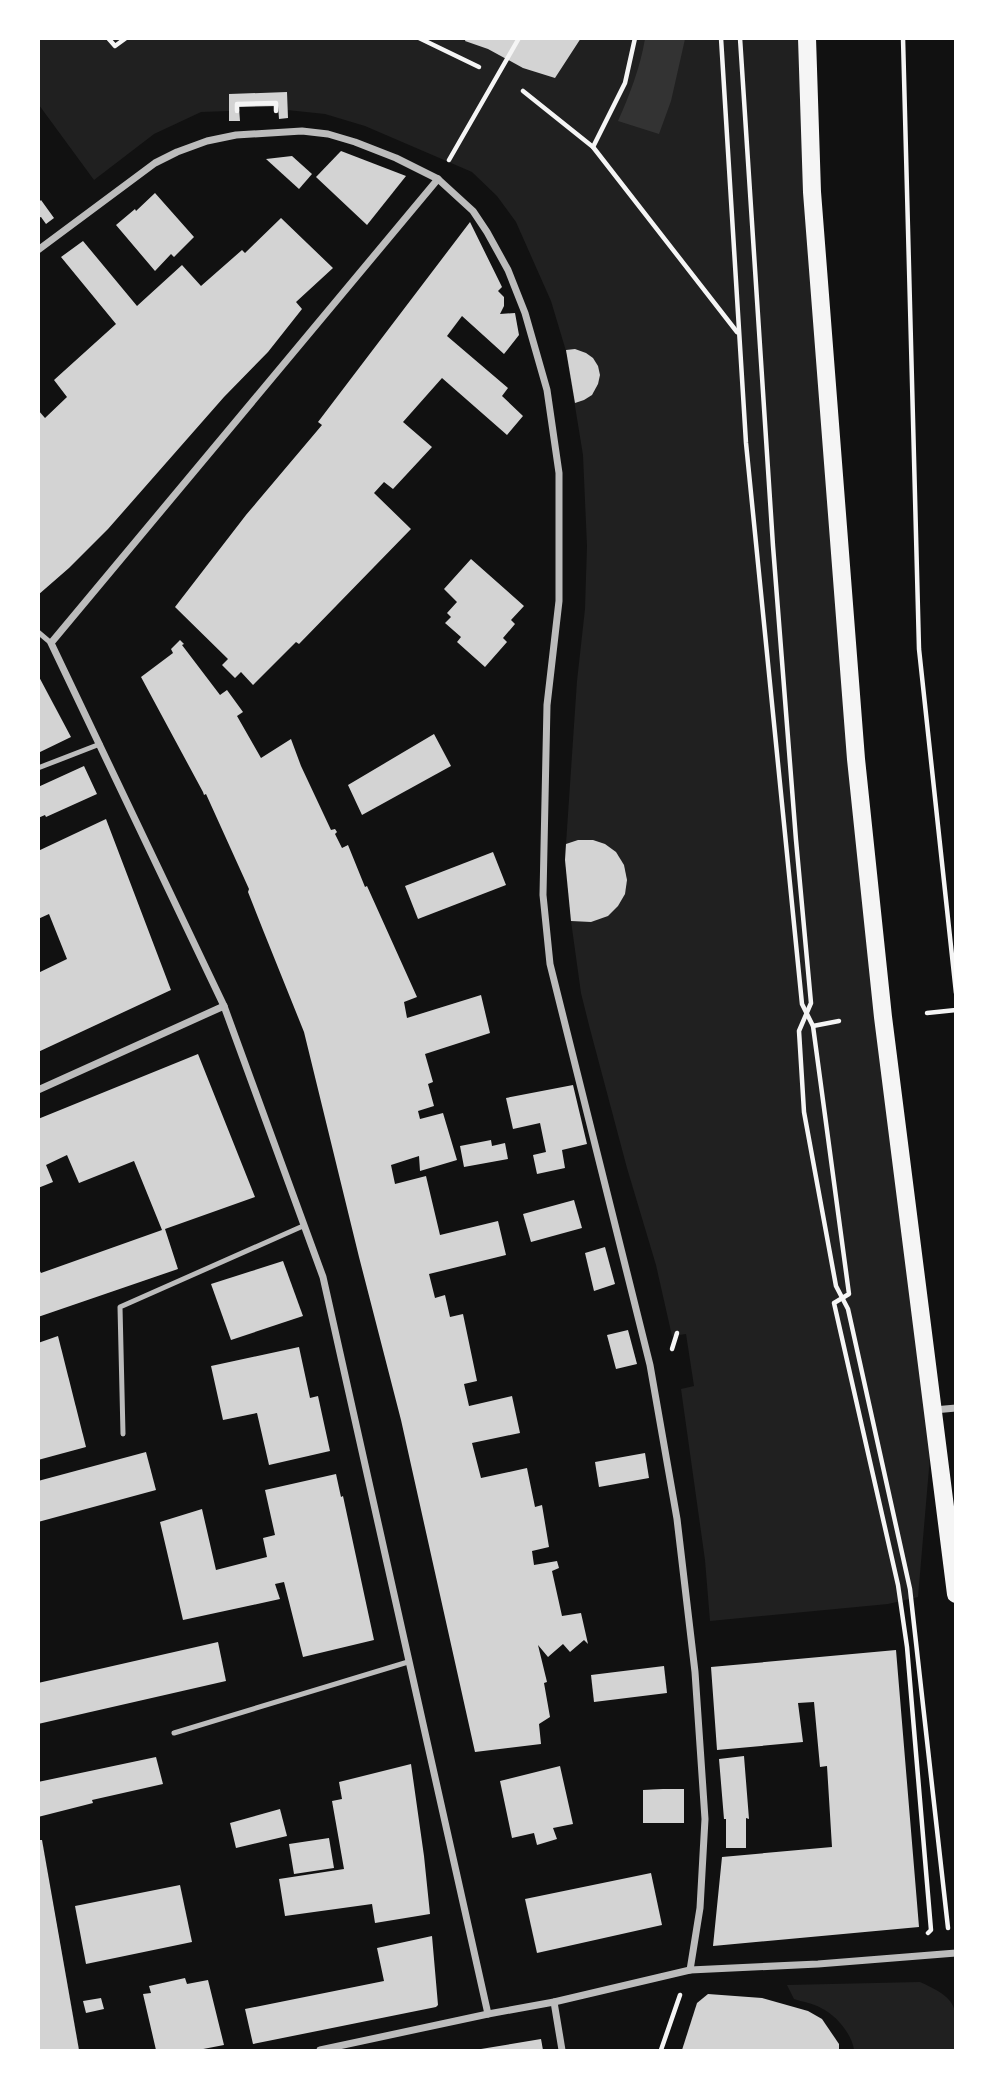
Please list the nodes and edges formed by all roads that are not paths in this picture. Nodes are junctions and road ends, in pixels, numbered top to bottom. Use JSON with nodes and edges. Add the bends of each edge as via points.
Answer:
{"nodes":[{"id":1,"x":807,"y":38,"type":"edge"},
{"id":2,"x":438,"y":179,"type":"junction"},
{"id":3,"x":38,"y":250,"type":"edge"},
{"id":4,"x":38,"y":632,"type":"edge"},
{"id":5,"x":51,"y":643,"type":"junction"},
{"id":6,"x":100,"y":744,"type":"junction"},
{"id":7,"x":38,"y":768,"type":"edge"},
{"id":8,"x":224,"y":1006,"type":"junction"},
{"id":9,"x":38,"y":1090,"type":"edge"},
{"id":10,"x":303,"y":1226,"type":"junction"},
{"id":11,"x":956,"y":1408,"type":"edge"},
{"id":12,"x":934,"y":1410,"type":"junction"},
{"id":13,"x":123,"y":1434,"type":"dead end"},
{"id":14,"x":956,"y":1594,"type":"edge"},
{"id":15,"x":408,"y":1662,"type":"junction"},
{"id":16,"x":174,"y":1733,"type":"dead end"},
{"id":17,"x":956,"y":1953,"type":"edge"},
{"id":18,"x":690,"y":1970,"type":"junction"},
{"id":19,"x":554,"y":2002,"type":"junction"},
{"id":20,"x":488,"y":2014,"type":"junction"},
{"id":21,"x":320,"y":2050,"type":"edge"},
{"id":22,"x":562,"y":2050,"type":"edge"}],
"edges":[{"from":1,"to":12,"type":"main road","via":[[812,192],[856,759],[883,1017]]},
{"from":2,"to":3,"type":"street","via":[[396,158],[328,134],[236,135],[207,141],[155,163]]},
{"from":2,"to":5,"type":"street"},
{"from":2,"to":18,"type":"street","via":[[473,211],[508,270],[547,390],[559,473],[559,601],[547,705],[543,895],[550,964],[650,1365],[677,1519],[695,1672],[705,1819],[700,1908]]},
{"from":4,"to":5,"type":"lane"},
{"from":5,"to":6,"type":"street"},
{"from":6,"to":7,"type":"lane"},
{"from":6,"to":8,"type":"street"},
{"from":8,"to":9,"type":"street"},
{"from":8,"to":10,"type":"street"},
{"from":10,"to":13,"type":"lane","via":[[120,1307]]},
{"from":10,"to":15,"type":"street","via":[[323,1277]]},
{"from":11,"to":12,"type":"street"},
{"from":12,"to":14,"type":"main road"},
{"from":15,"to":16,"type":"lane"},
{"from":15,"to":20,"type":"street"},
{"from":17,"to":18,"type":"street"},
{"from":18,"to":19,"type":"street"},
{"from":19,"to":20,"type":"street"},
{"from":19,"to":22,"type":"street"},
{"from":20,"to":21,"type":"street"}]}
